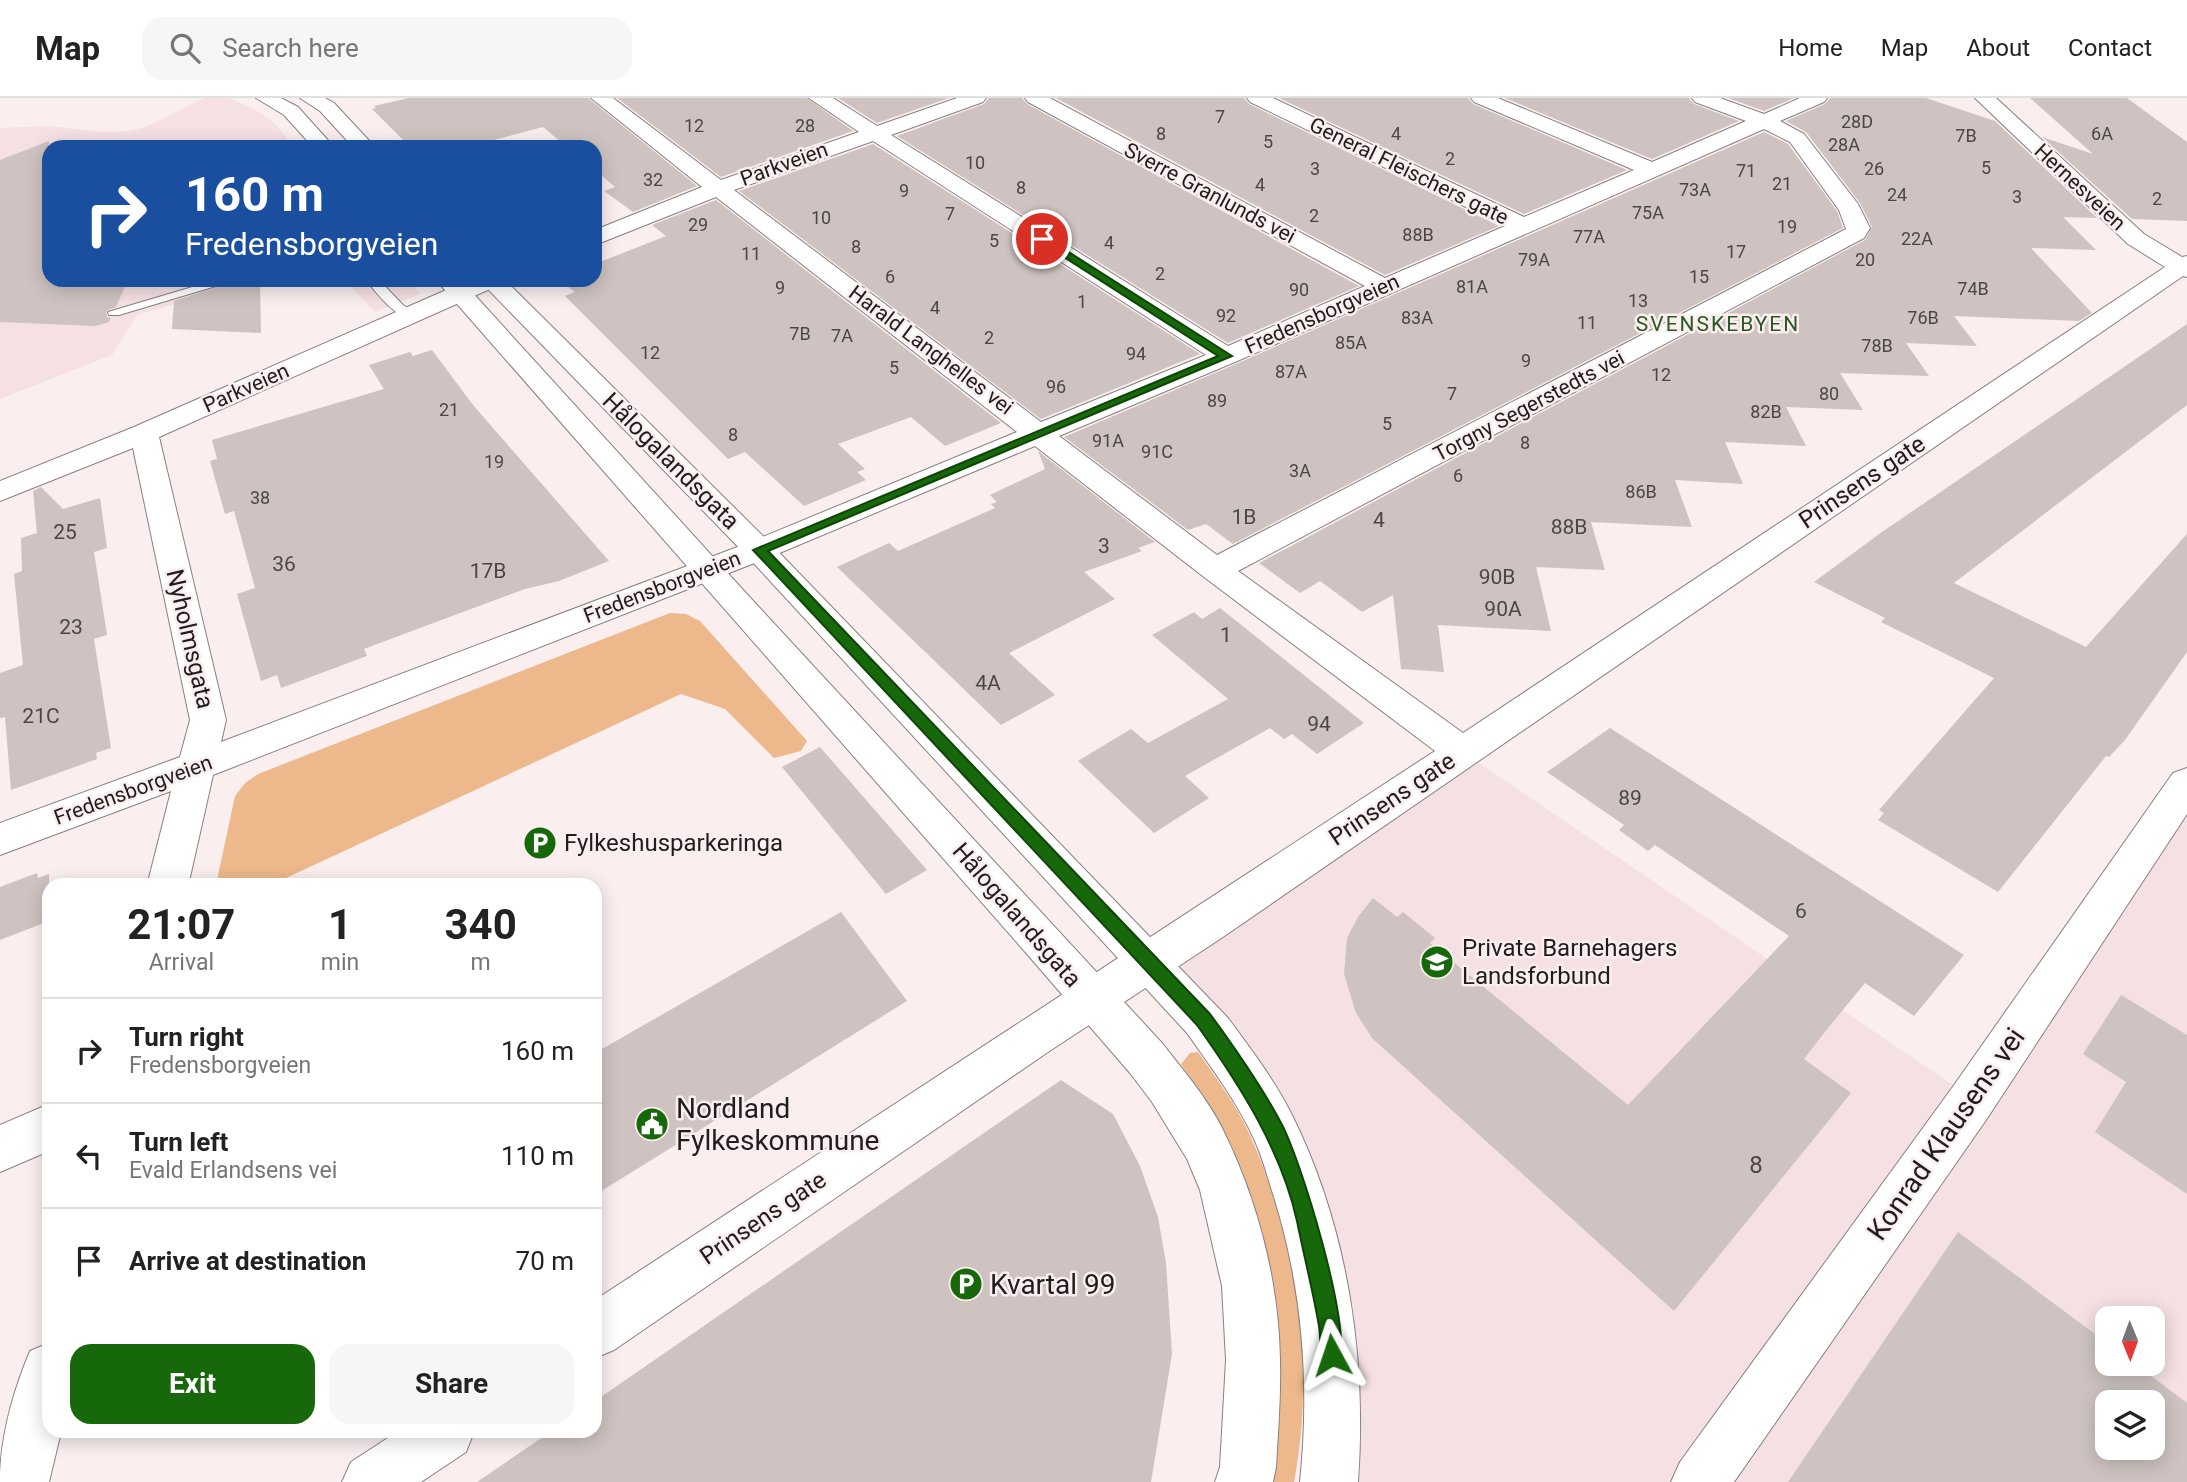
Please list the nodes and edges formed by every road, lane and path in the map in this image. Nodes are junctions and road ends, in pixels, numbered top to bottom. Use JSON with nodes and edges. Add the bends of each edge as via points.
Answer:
{"nodes":[{"id":1,"x":266,"y":98,"type":"edge"},
{"id":2,"x":310,"y":98,"type":"edge"},
{"id":3,"x":601,"y":98,"type":"edge"},
{"id":4,"x":819,"y":98,"type":"edge"},
{"id":5,"x":976,"y":98,"type":"edge"},
{"id":6,"x":1035,"y":98,"type":"edge"},
{"id":7,"x":1257,"y":98,"type":"edge"},
{"id":8,"x":1481,"y":98,"type":"edge"},
{"id":9,"x":1702,"y":98,"type":"edge"},
{"id":10,"x":1817,"y":98,"type":"edge"},
{"id":11,"x":1985,"y":98,"type":"edge"},
{"id":12,"x":1763,"y":121,"type":"junction"},
{"id":13,"x":873,"y":132,"type":"junction"},
{"id":14,"x":317,"y":140,"type":"edge"},
{"id":15,"x":358,"y":140,"type":"edge"},
{"id":16,"x":1654,"y":171,"type":"junction"},
{"id":17,"x":718,"y":188,"type":"junction"},
{"id":18,"x":1524,"y":226,"type":"junction"},
{"id":19,"x":602,"y":235,"type":"edge"},
{"id":20,"x":2185,"y":267,"type":"edge"},
{"id":21,"x":205,"y":287,"type":"edge"},
{"id":22,"x":379,"y":287,"type":"edge"},
{"id":23,"x":454,"y":287,"type":"edge"},
{"id":24,"x":498,"y":287,"type":"edge"},
{"id":25,"x":1384,"y":287,"type":"junction"},
{"id":26,"x":114,"y":312,"type":"dead end"},
{"id":27,"x":411,"y":316,"type":"junction"},
{"id":28,"x":1226,"y":356,"type":"junction"},
{"id":29,"x":144,"y":433,"type":"junction"},
{"id":30,"x":1040,"y":433,"type":"junction"},
{"id":31,"x":0,"y":492,"type":"edge"},
{"id":32,"x":759,"y":550,"type":"junction"},
{"id":33,"x":707,"y":570,"type":"junction"},
{"id":34,"x":1215,"y":570,"type":"junction"},
{"id":35,"x":1462,"y":752,"type":"junction"},
{"id":36,"x":197,"y":766,"type":"junction"},
{"id":37,"x":2187,"y":783,"type":"edge"},
{"id":38,"x":0,"y":839,"type":"edge"},
{"id":39,"x":169,"y":878,"type":"edge"},
{"id":40,"x":1148,"y":963,"type":"junction"},
{"id":41,"x":1092,"y":1000,"type":"junction"},
{"id":42,"x":42,"y":1130,"type":"edge"},
{"id":43,"x":0,"y":1149,"type":"edge"},
{"id":44,"x":602,"y":1326,"type":"edge"},
{"id":45,"x":42,"y":1396,"type":"edge"},
{"id":46,"x":437,"y":1438,"type":"edge"},
{"id":47,"x":19,"y":1482,"type":"edge"},
{"id":48,"x":371,"y":1482,"type":"edge"},
{"id":49,"x":1244,"y":1482,"type":"edge"},
{"id":50,"x":1329,"y":1482,"type":"edge"},
{"id":51,"x":1700,"y":1482,"type":"edge"}],
"edges":[{"from":1,"to":14,"type":"street","via":[[290,111]]},
{"from":2,"to":15,"type":"street","via":[[327,107]]},
{"from":3,"to":17,"type":"street","name":"Harald Langhelles vei"},
{"from":4,"to":13,"type":"street"},
{"from":5,"to":13,"type":"street","name":"Parkveien"},
{"from":6,"to":25,"type":"street","name":"Sverre Granlunds vei"},
{"from":7,"to":18,"type":"street","name":"General Fleischers gate"},
{"from":8,"to":16,"type":"street"},
{"from":9,"to":12,"type":"street"},
{"from":10,"to":12,"type":"street","name":"Fredensborgveien"},
{"from":11,"to":20,"type":"street","name":"Hernesveien","via":[[2136,239]]},
{"from":12,"to":16,"type":"street","name":"Fredensborgveien"},
{"from":12,"to":34,"type":"street","name":"Torgny Segerstedts vei","via":[[1797,138],[1850,209],[1856,233]]},
{"from":13,"to":17,"type":"street","name":"Parkveien"},
{"from":13,"to":28,"type":"street"},
{"from":16,"to":18,"type":"street","name":"Fredensborgveien"},
{"from":17,"to":19,"type":"street","name":"Parkveien"},
{"from":17,"to":30,"type":"street","name":"Harald Langhelles vei"},
{"from":18,"to":25,"type":"street","name":"Fredensborgveien"},
{"from":20,"to":35,"type":"street","name":"Prinsens gate"},
{"from":21,"to":26,"type":"lane"},
{"from":22,"to":27,"type":"lane"},
{"from":23,"to":27,"type":"street","name":"Parkveien"},
{"from":23,"to":33,"type":"street","name":"Hålogalandsgata"},
{"from":24,"to":32,"type":"street","name":"Hålogalandsgata"},
{"from":25,"to":28,"type":"street","name":"Fredensborgveien"},
{"from":27,"to":29,"type":"street","name":"Parkveien"},
{"from":28,"to":30,"type":"street","name":"Fredensborgveien"},
{"from":29,"to":31,"type":"street","name":"Parkveien"},
{"from":29,"to":36,"type":"street","name":"Nyholmsgata","via":[[208,720]]},
{"from":30,"to":32,"type":"street","name":"Fredensborgveien"},
{"from":30,"to":34,"type":"street","name":"Harald Langhelles vei"},
{"from":32,"to":33,"type":"street","name":"Fredensborgveien"},
{"from":32,"to":40,"type":"street","name":"Hålogalandsgata"},
{"from":33,"to":36,"type":"street","name":"Fredensborgveien"},
{"from":33,"to":41,"type":"street","name":"Hålogalandsgata"},
{"from":34,"to":35,"type":"street","name":"Harald Langhelles vei"},
{"from":35,"to":40,"type":"street","name":"Prinsens gate"},
{"from":36,"to":38,"type":"street","name":"Fredensborgveien"},
{"from":36,"to":39,"type":"street","name":"Nyholmsgata"},
{"from":37,"to":51,"type":"street","name":"Konrad Klausens vei","via":[[1969,1104]]},
{"from":40,"to":41,"type":"street","name":"Prinsens gate"},
{"from":40,"to":50,"type":"street","name":"Hålogalandsgata","via":[[1203,1019],[1274,1129],[1306,1216],[1331,1329],[1334,1436]]},
{"from":41,"to":44,"type":"street","name":"Prinsens gate"},
{"from":41,"to":49,"type":"street","name":"Hålogalandsgata","via":[[1168,1087],[1205,1144],[1225,1190],[1248,1286],[1253,1360]]},
{"from":42,"to":43,"type":"street"},
{"from":45,"to":47,"type":"street"},
{"from":46,"to":48,"type":"street"}]}
